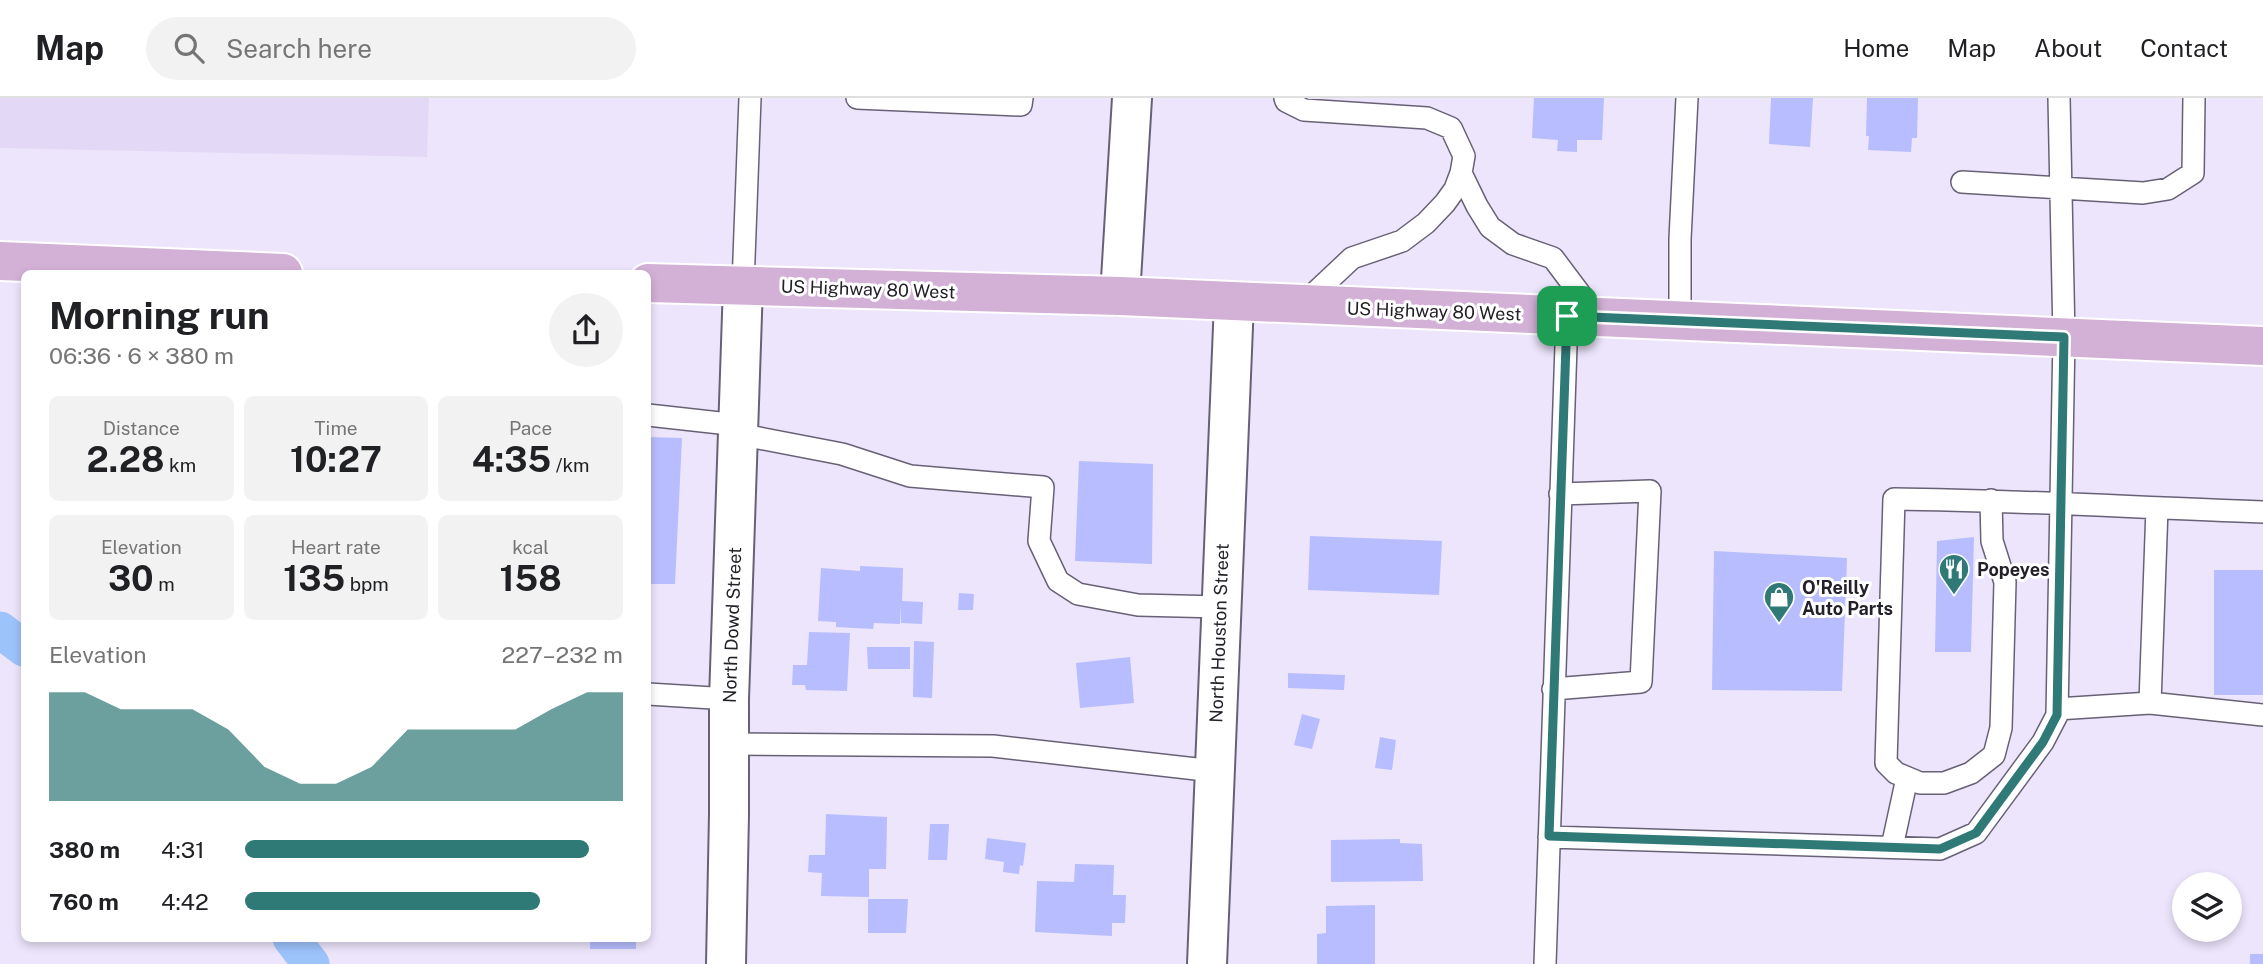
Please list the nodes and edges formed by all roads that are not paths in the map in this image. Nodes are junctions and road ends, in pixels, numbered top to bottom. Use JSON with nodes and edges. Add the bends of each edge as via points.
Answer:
{"nodes":[{"id":1,"x":750,"y":98,"type":"edge"},
{"id":2,"x":857,"y":98,"type":"edge"},
{"id":3,"x":1022,"y":98,"type":"edge"},
{"id":4,"x":1132,"y":98,"type":"edge"},
{"id":5,"x":1285,"y":98,"type":"edge"},
{"id":6,"x":1687,"y":98,"type":"edge"},
{"id":7,"x":2059,"y":98,"type":"edge"},
{"id":8,"x":2194,"y":98,"type":"edge"},
{"id":9,"x":1461,"y":173,"type":"junction"},
{"id":10,"x":1962,"y":181,"type":"dead end"},
{"id":11,"x":2061,"y":189,"type":"junction"},
{"id":12,"x":0,"y":261,"type":"edge"},
{"id":13,"x":162,"y":270,"type":"edge"},
{"id":14,"x":651,"y":283,"type":"edge"},
{"id":15,"x":743,"y":285,"type":"junction"},
{"id":16,"x":1120,"y":296,"type":"junction"},
{"id":17,"x":1234,"y":302,"type":"junction"},
{"id":18,"x":1302,"y":305,"type":"junction"},
{"id":19,"x":1582,"y":317,"type":"junction"},
{"id":20,"x":1680,"y":321,"type":"junction"},
{"id":21,"x":2064,"y":337,"type":"junction"},
{"id":22,"x":2255,"y":342,"type":"edge"},
{"id":23,"x":651,"y":415,"type":"edge"},
{"id":24,"x":738,"y":429,"type":"junction"},
{"id":25,"x":1560,"y":494,"type":"junction"},
{"id":26,"x":1992,"y":500,"type":"junction"},
{"id":27,"x":2062,"y":505,"type":"junction"},
{"id":28,"x":2157,"y":508,"type":"junction"},
{"id":29,"x":2263,"y":512,"type":"edge"},
{"id":30,"x":1220,"y":607,"type":"junction"},
{"id":31,"x":1553,"y":689,"type":"junction"},
{"id":32,"x":651,"y":694,"type":"edge"},
{"id":33,"x":729,"y":699,"type":"junction"},
{"id":34,"x":2150,"y":703,"type":"junction"},
{"id":35,"x":2057,"y":709,"type":"junction"},
{"id":36,"x":2263,"y":715,"type":"edge"},
{"id":37,"x":729,"y":744,"type":"junction"},
{"id":38,"x":1214,"y":771,"type":"junction"},
{"id":39,"x":1907,"y":778,"type":"junction"},
{"id":40,"x":1549,"y":836,"type":"junction"},
{"id":41,"x":1892,"y":847,"type":"junction"},
{"id":42,"x":726,"y":964,"type":"edge"},
{"id":43,"x":1207,"y":964,"type":"edge"},
{"id":44,"x":1545,"y":964,"type":"edge"}],
"edges":[{"from":1,"to":15,"type":"lane"},
{"from":2,"to":3,"type":"lane","via":[[1021,105]]},
{"from":4,"to":16,"type":"street"},
{"from":5,"to":9,"type":"lane","via":[[1304,110],[1427,118],[1451,128],[1464,156]]},
{"from":6,"to":20,"type":"lane"},
{"from":7,"to":11,"type":"lane"},
{"from":8,"to":11,"type":"lane","via":[[2193,173],[2168,189],[2143,193]]},
{"from":9,"to":18,"type":"lane","via":[[1455,189],[1426,223],[1402,242],[1352,258]]},
{"from":9,"to":19,"type":"lane","via":[[1490,227],[1513,244],[1553,258]]},
{"from":10,"to":11,"type":"lane"},
{"from":11,"to":21,"type":"lane"},
{"from":12,"to":13,"type":"main road"},
{"from":14,"to":15,"type":"main road","name":"US Highway 80 West"},
{"from":15,"to":16,"type":"main road","name":"US Highway 80 West"},
{"from":15,"to":24,"type":"street","name":"North Dowd Street"},
{"from":16,"to":17,"type":"main road","name":"US Highway 80 West"},
{"from":17,"to":18,"type":"main road","name":"US Highway 80 West"},
{"from":17,"to":30,"type":"street","name":"North Houston Street"},
{"from":18,"to":19,"type":"main road","name":"US Highway 80 West"},
{"from":19,"to":20,"type":"main road","name":"US Highway 80 West"},
{"from":19,"to":25,"type":"lane"},
{"from":20,"to":21,"type":"main road","name":"US Highway 80 West"},
{"from":21,"to":22,"type":"main road","name":"US Highway 80 West"},
{"from":21,"to":27,"type":"lane"},
{"from":23,"to":24,"type":"lane"},
{"from":24,"to":30,"type":"lane","via":[[910,476],[1043,487],[1039,541],[1058,581],[1078,594],[1138,605]]},
{"from":24,"to":33,"type":"street","name":"North Dowd Street"},
{"from":25,"to":31,"type":"lane"},
{"from":25,"to":31,"type":"lane","via":[[1650,491],[1641,682]]},
{"from":26,"to":27,"type":"lane"},
{"from":26,"to":39,"type":"lane","via":[[1992,541],[2005,582],[2001,727],[1994,755],[1971,773],[1944,783]]},
{"from":26,"to":39,"type":"lane","via":[[1895,499],[1886,763]]},
{"from":27,"to":28,"type":"lane"},
{"from":27,"to":35,"type":"lane"},
{"from":28,"to":29,"type":"lane"},
{"from":28,"to":34,"type":"lane"},
{"from":30,"to":38,"type":"street","name":"North Houston Street"},
{"from":31,"to":40,"type":"lane"},
{"from":32,"to":33,"type":"lane"},
{"from":33,"to":37,"type":"street","name":"North Dowd Street"},
{"from":34,"to":35,"type":"lane"},
{"from":34,"to":36,"type":"lane"},
{"from":35,"to":41,"type":"lane","via":[[2043,742],[1976,833],[1940,849]]},
{"from":37,"to":38,"type":"lane","via":[[993,746]]},
{"from":37,"to":42,"type":"street","name":"North Dowd Street"},
{"from":38,"to":43,"type":"street","name":"North Houston Street"},
{"from":39,"to":41,"type":"lane"},
{"from":40,"to":41,"type":"lane"},
{"from":40,"to":44,"type":"lane"}]}
